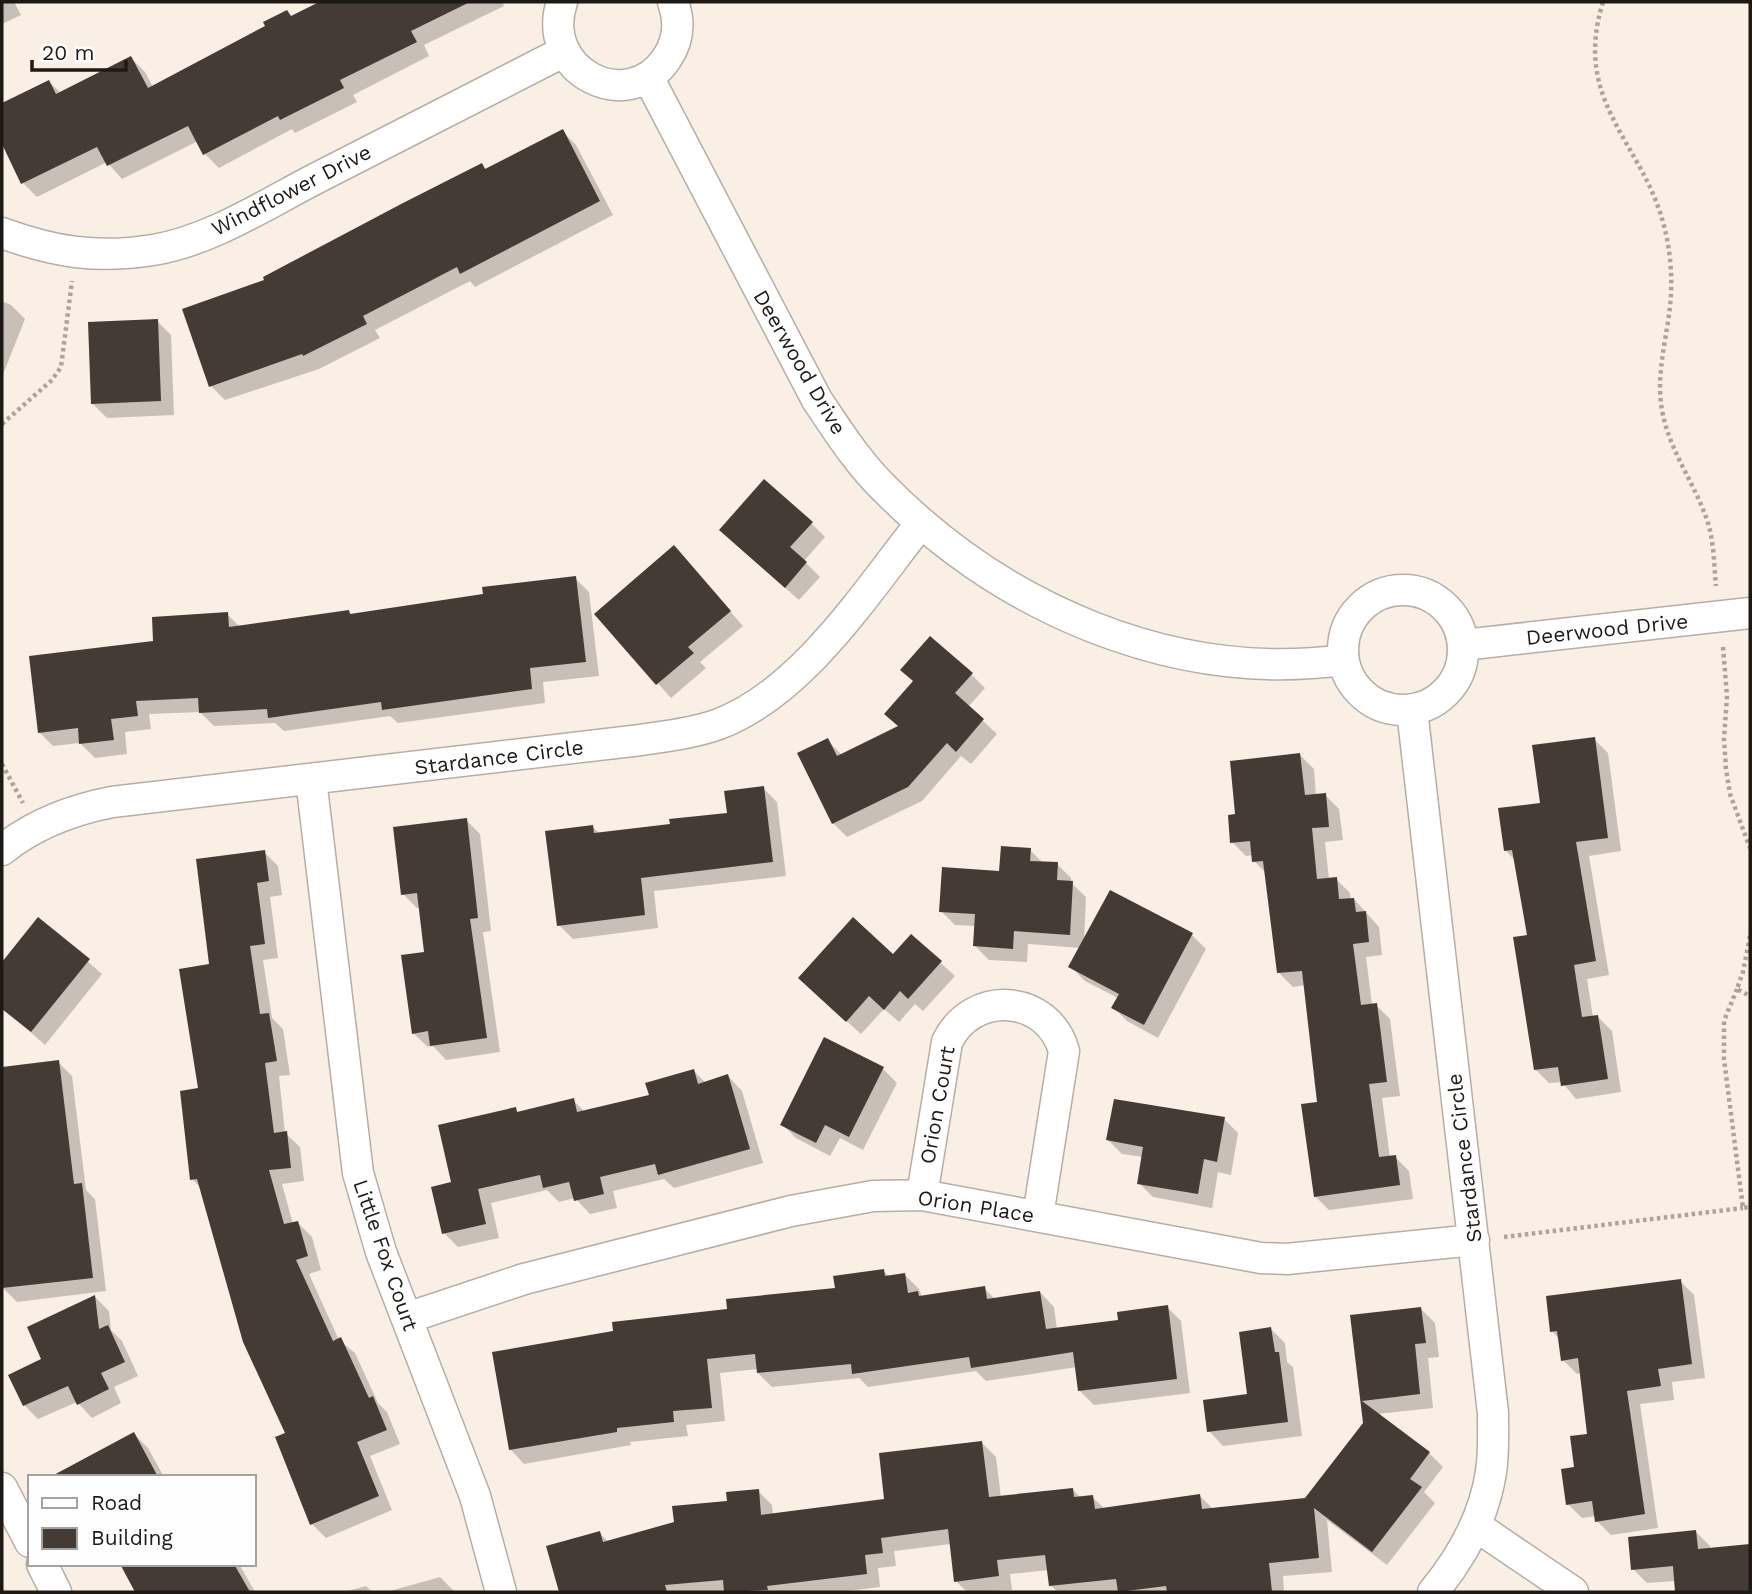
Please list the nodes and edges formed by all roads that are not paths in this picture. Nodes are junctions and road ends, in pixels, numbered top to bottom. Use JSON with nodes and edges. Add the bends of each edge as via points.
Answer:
{"nodes":[{"id":1,"x":562,"y":2,"type":"edge"},
{"id":2,"x":673,"y":2,"type":"edge"},
{"id":3,"x":563,"y":52,"type":"junction"},
{"id":4,"x":648,"y":77,"type":"junction"},
{"id":5,"x":2,"y":233,"type":"edge"},
{"id":6,"x":921,"y":523,"type":"junction"},
{"id":7,"x":1750,"y":613,"type":"edge"},
{"id":8,"x":1463,"y":645,"type":"junction"},
{"id":9,"x":1343,"y":660,"type":"junction"},
{"id":10,"x":1412,"y":710,"type":"junction"},
{"id":11,"x":311,"y":779,"type":"junction"},
{"id":12,"x":2,"y":850,"type":"edge"},
{"id":13,"x":922,"y":1195,"type":"junction"},
{"id":14,"x":1038,"y":1216,"type":"junction"},
{"id":15,"x":1474,"y":1240,"type":"junction"},
{"id":16,"x":407,"y":1318,"type":"junction"},
{"id":17,"x":2,"y":1488,"type":"edge"},
{"id":18,"x":1476,"y":1526,"type":"junction"},
{"id":19,"x":28,"y":1538,"type":"edge"},
{"id":20,"x":43,"y":1566,"type":"edge"},
{"id":21,"x":56,"y":1592,"type":"edge"},
{"id":22,"x":501,"y":1592,"type":"edge"},
{"id":23,"x":1433,"y":1592,"type":"edge"},
{"id":24,"x":1573,"y":1592,"type":"edge"}],
"edges":[{"from":1,"to":3,"type":"street","via":[[557,33]]},
{"from":2,"to":4,"type":"street","via":[[678,32],[673,50]]},
{"from":3,"to":4,"type":"street","via":[[591,79],[610,84]]},
{"from":3,"to":5,"type":"street","name":"Windflower Drive","via":[[222,227],[155,250],[74,253]]},
{"from":4,"to":6,"type":"street","name":"Deerwood Drive","via":[[817,400],[883,488]]},
{"from":6,"to":9,"type":"street","name":"Deerwood Drive","via":[[1020,594],[1102,631],[1168,651],[1212,658],[1290,664]]},
{"from":6,"to":11,"type":"street","name":"Stardance Circle","via":[[793,677],[763,701],[719,723],[641,740]]},
{"from":7,"to":8,"type":"street","name":"Deerwood Drive"},
{"from":8,"to":9,"type":"street","via":[[1460,627],[1437,600],[1421,592],[1386,591],[1356,610],[1347,625]]},
{"from":8,"to":10,"type":"street","via":[[1455,680],[1437,699]]},
{"from":9,"to":10,"type":"street","via":[[1348,675],[1367,699],[1396,710]]},
{"from":10,"to":15,"type":"street","name":"Stardance Circle"},
{"from":11,"to":12,"type":"street","name":"Stardance Circle","via":[[98,804],[36,826]]},
{"from":11,"to":16,"type":"street","name":"Little Fox Court","via":[[358,1173],[372,1227]]},
{"from":13,"to":14,"type":"street","name":"Orion Place"},
{"from":13,"to":14,"type":"street","name":"Orion Court","via":[[947,1042],[956,1026],[976,1010],[1013,1006],[1047,1021],[1064,1051]]},
{"from":13,"to":16,"type":"street","name":"Orion Place","via":[[873,1196],[801,1209],[524,1279]]},
{"from":14,"to":15,"type":"street","name":"Orion Place","via":[[1274,1258]]},
{"from":15,"to":18,"type":"street","name":"Stardance Circle","via":[[1493,1413],[1491,1472]]},
{"from":16,"to":22,"type":"street","name":"Little Fox Court","via":[[475,1496]]},
{"from":17,"to":19,"type":"street"},
{"from":18,"to":23,"type":"street","name":"Stardance Circle"},
{"from":18,"to":24,"type":"street"},
{"from":20,"to":21,"type":"street"}]}
